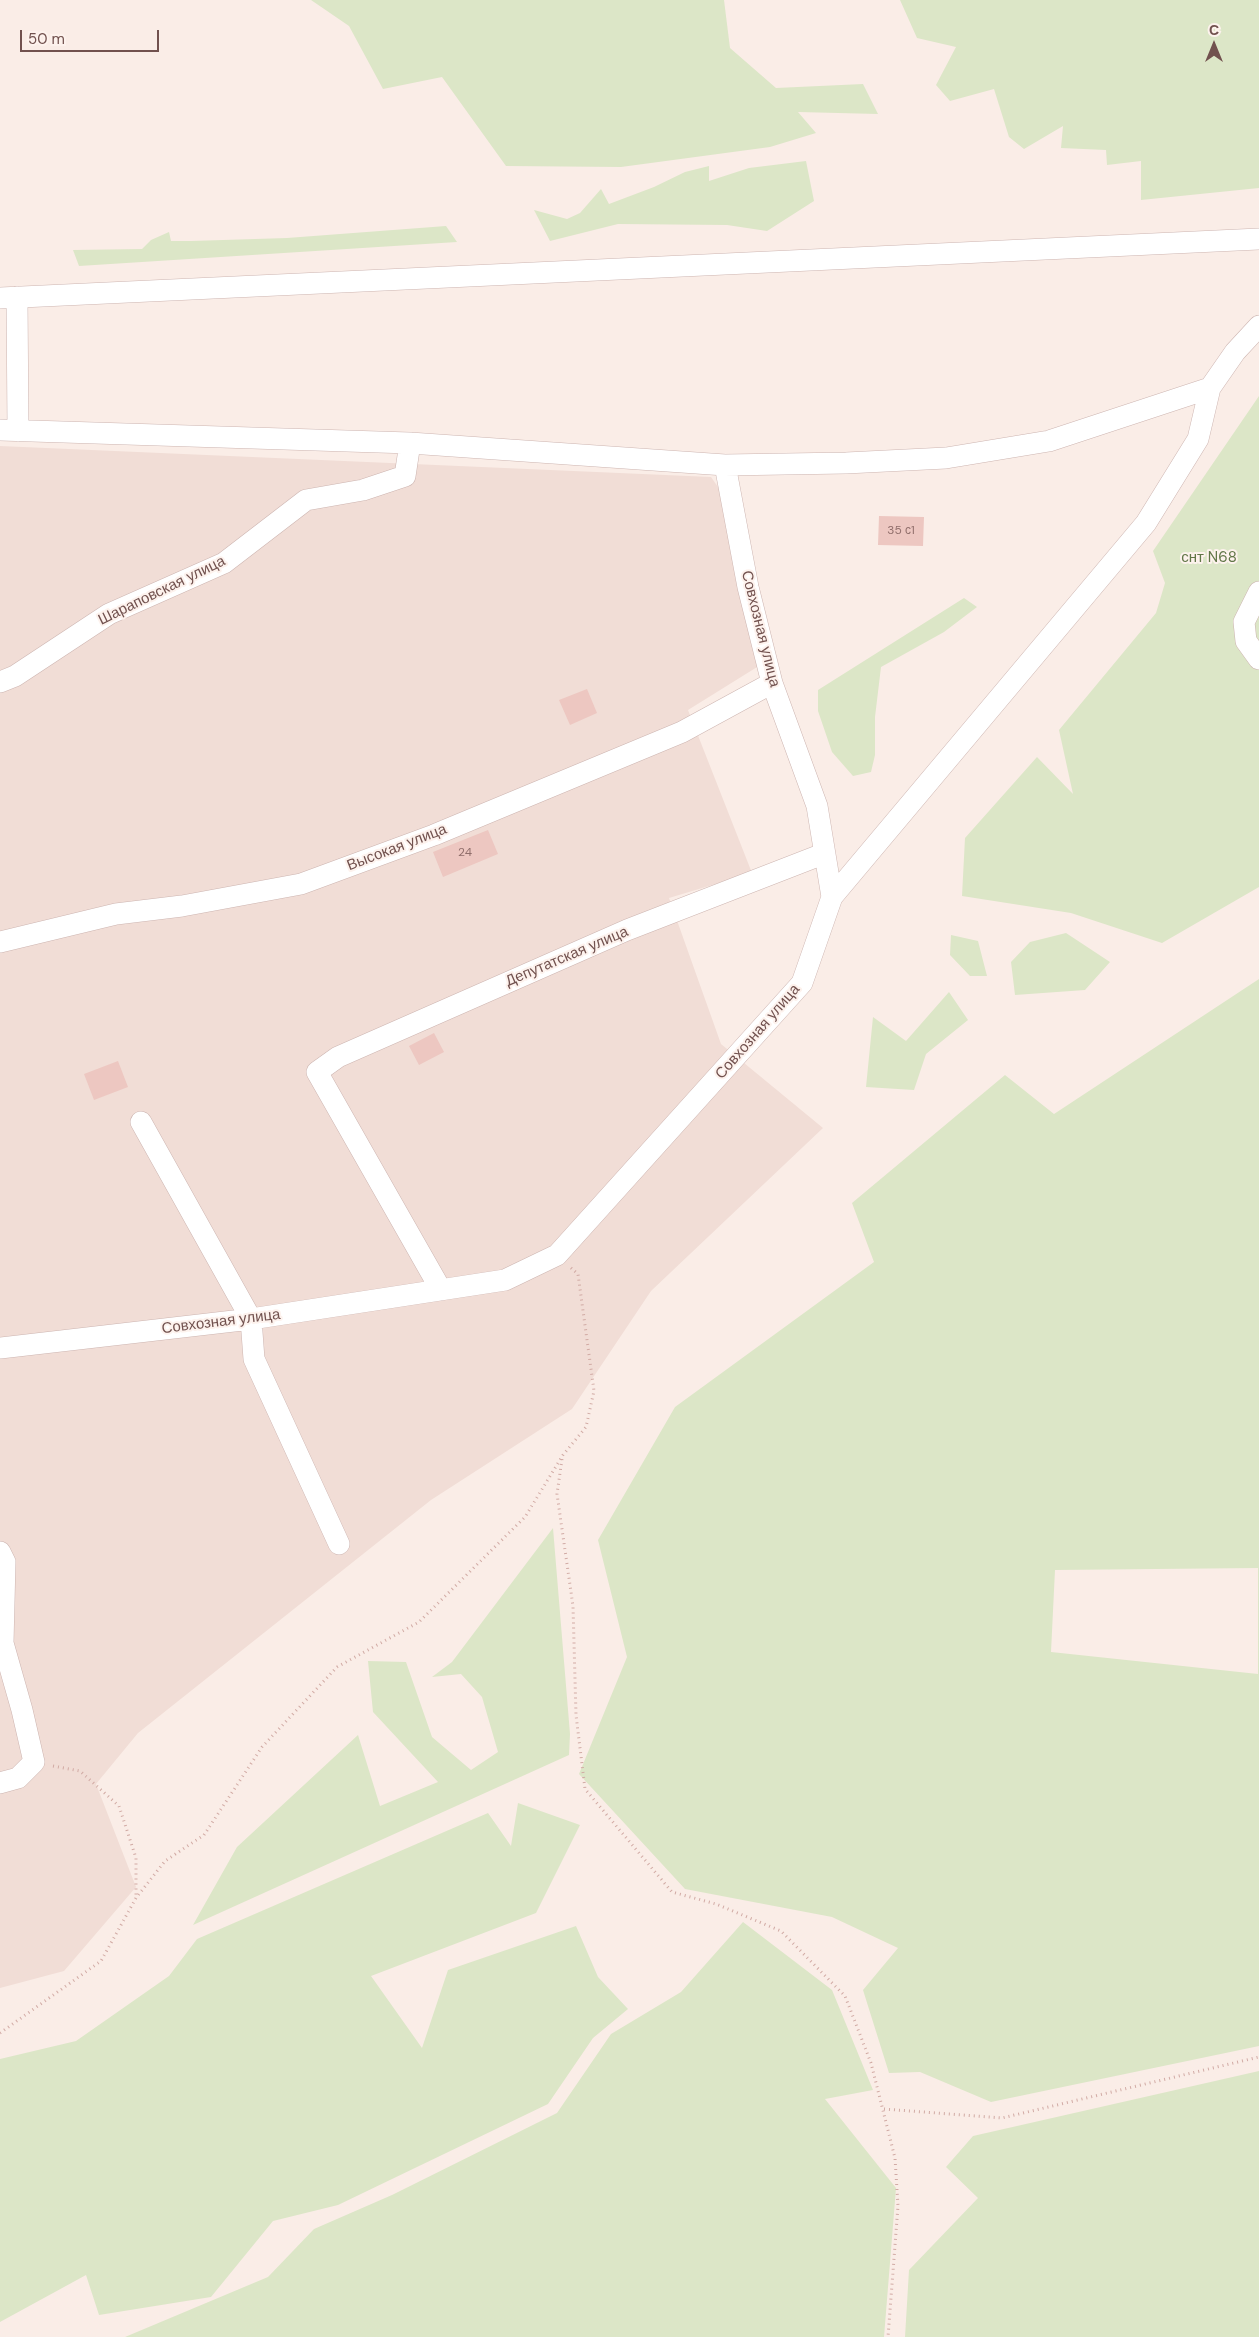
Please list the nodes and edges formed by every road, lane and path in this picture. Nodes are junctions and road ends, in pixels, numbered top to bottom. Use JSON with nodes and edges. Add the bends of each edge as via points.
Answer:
{"nodes":[{"id":1,"x":1259,"y":239,"type":"edge"},
{"id":2,"x":8,"y":297,"type":"edge"},
{"id":3,"x":1259,"y":326,"type":"edge"},
{"id":4,"x":1210,"y":388,"type":"junction"},
{"id":5,"x":9,"y":430,"type":"edge"},
{"id":6,"x":410,"y":443,"type":"junction"},
{"id":7,"x":725,"y":465,"type":"junction"},
{"id":8,"x":1259,"y":592,"type":"edge"},
{"id":9,"x":1259,"y":659,"type":"edge"},
{"id":10,"x":0,"y":682,"type":"edge"},
{"id":11,"x":772,"y":682,"type":"junction"},
{"id":12,"x":823,"y":854,"type":"junction"},
{"id":13,"x":832,"y":898,"type":"junction"},
{"id":14,"x":0,"y":942,"type":"edge"},
{"id":15,"x":141,"y":1122,"type":"dead end"},
{"id":16,"x":557,"y":1255,"type":"junction"},
{"id":17,"x":441,"y":1290,"type":"junction"},
{"id":18,"x":251,"y":1319,"type":"junction"},
{"id":19,"x":0,"y":1348,"type":"edge"},
{"id":20,"x":563,"y":1455,"type":"junction"},
{"id":21,"x":339,"y":1544,"type":"dead end"},
{"id":22,"x":0,"y":1552,"type":"edge"},
{"id":23,"x":2,"y":1605,"type":"edge"},
{"id":24,"x":34,"y":1762,"type":"junction"},
{"id":25,"x":0,"y":1784,"type":"edge"},
{"id":26,"x":136,"y":1898,"type":"junction"},
{"id":27,"x":0,"y":2033,"type":"edge"},
{"id":28,"x":1259,"y":2058,"type":"edge"},
{"id":29,"x":884,"y":2109,"type":"junction"},
{"id":30,"x":888,"y":2337,"type":"edge"}],
"edges":[{"from":1,"to":2,"type":"street"},
{"from":2,"to":5,"type":"street"},
{"from":3,"to":4,"type":"street","via":[[1235,352]]},
{"from":4,"to":7,"type":"street","via":[[1049,441],[946,458]]},
{"from":4,"to":13,"type":"street","via":[[1198,439],[1146,523]]},
{"from":5,"to":6,"type":"street"},
{"from":6,"to":7,"type":"street"},
{"from":6,"to":10,"type":"street","name":"Шараповская улица","via":[[405,476],[363,490],[306,500],[224,563],[109,614],[15,676]]},
{"from":7,"to":11,"type":"street","name":"Совхозная улица","via":[[748,587]]},
{"from":8,"to":9,"type":"street","via":[[1244,622],[1246,641]]},
{"from":11,"to":12,"type":"street","name":"Совхозная улица","via":[[817,806]]},
{"from":11,"to":14,"type":"street","name":"Высокая улица","via":[[682,732],[434,835],[301,884],[182,906],[116,914]]},
{"from":12,"to":13,"type":"street","name":"Совхозная улица"},
{"from":12,"to":17,"type":"street","name":"Депутатская улица","via":[[627,930],[338,1057],[317,1072]]},
{"from":13,"to":16,"type":"street","name":"Совхозная улица","via":[[802,983]]},
{"from":15,"to":18,"type":"street"},
{"from":16,"to":17,"type":"street","name":"Совхозная улица","via":[[505,1280]]},
{"from":16,"to":20,"type":"path","via":[[578,1274],[594,1391],[586,1427]]},
{"from":17,"to":18,"type":"street","name":"Совхозная улица"},
{"from":18,"to":19,"type":"street","name":"Совхозная улица"},
{"from":18,"to":21,"type":"street","via":[[254,1359]]},
{"from":20,"to":26,"type":"path","via":[[525,1517],[419,1622],[337,1667],[262,1747],[204,1835],[165,1861]]},
{"from":20,"to":29,"type":"path","via":[[557,1494],[573,1606],[576,1715],[584,1789],[672,1892],[716,1904],[781,1931],[845,1996],[871,2063]]},
{"from":22,"to":23,"type":"street","via":[[5,1562]]},
{"from":23,"to":24,"type":"street","via":[[3,1643]]},
{"from":24,"to":25,"type":"street","via":[[18,1778]]},
{"from":24,"to":26,"type":"path","via":[[80,1771],[119,1806],[136,1858]]},
{"from":26,"to":27,"type":"path","via":[[101,1960]]},
{"from":28,"to":29,"type":"path","via":[[1002,2118]]},
{"from":29,"to":30,"type":"path","via":[[895,2158],[898,2206]]}]}
